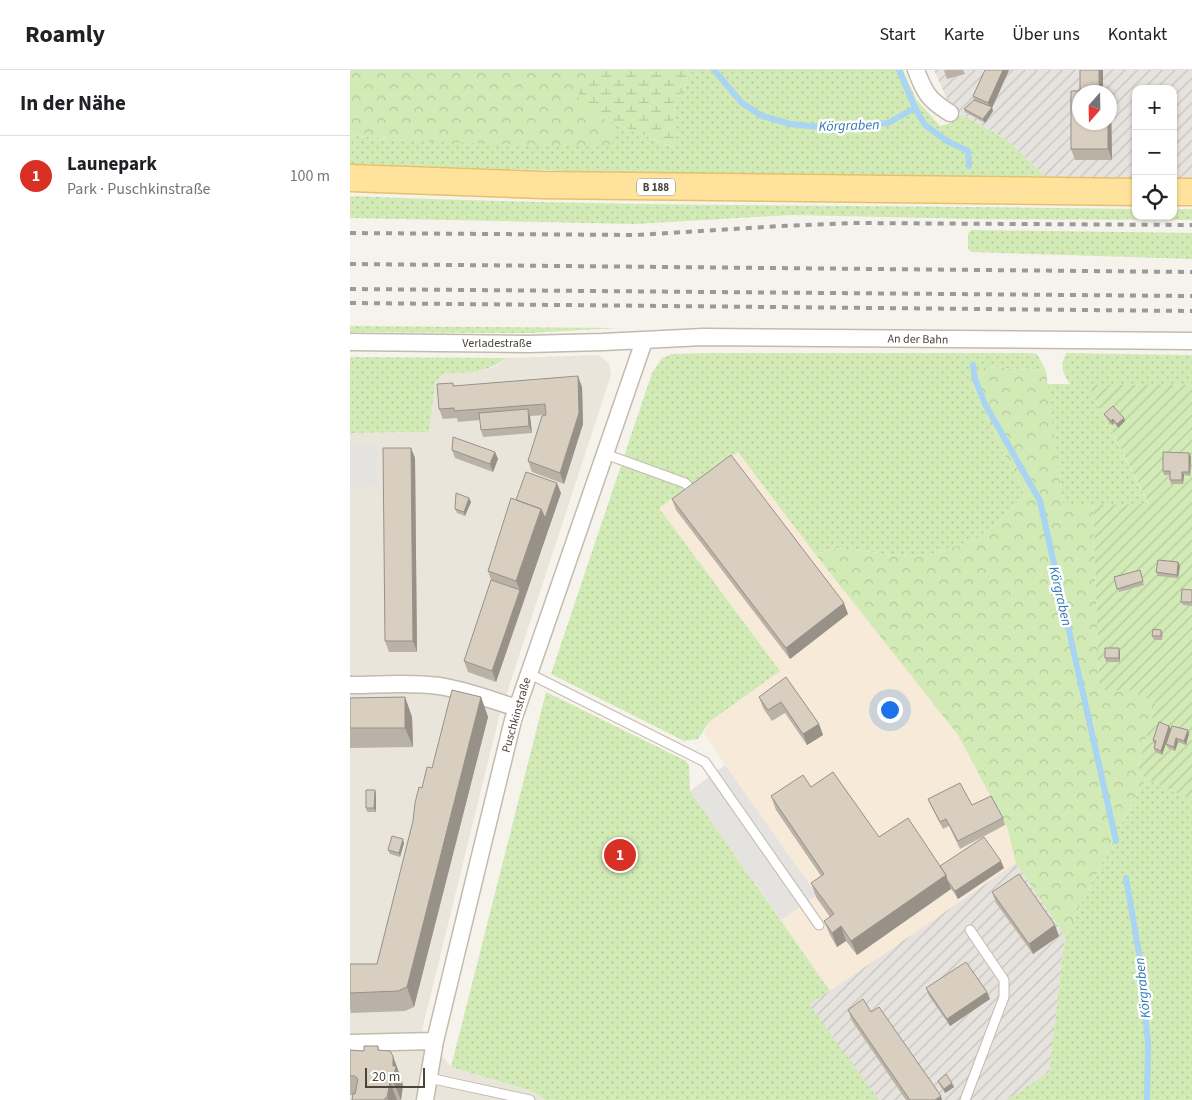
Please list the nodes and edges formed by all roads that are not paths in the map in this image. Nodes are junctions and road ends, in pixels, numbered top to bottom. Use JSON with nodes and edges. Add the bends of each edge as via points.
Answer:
{"nodes":[{"id":1,"x":916,"y":70,"type":"edge"},
{"id":2,"x":950,"y":113,"type":"dead end"},
{"id":3,"x":350,"y":178,"type":"edge"},
{"id":4,"x":1132,"y":192,"type":"edge"},
{"id":5,"x":1177,"y":192,"type":"edge"},
{"id":6,"x":1192,"y":192,"type":"edge"},
{"id":7,"x":1192,"y":340,"type":"edge"},
{"id":8,"x":644,"y":341,"type":"junction"},
{"id":9,"x":350,"y":342,"type":"edge"},
{"id":10,"x":605,"y":454,"type":"junction"},
{"id":11,"x":694,"y":492,"type":"edge"},
{"id":12,"x":528,"y":673,"type":"junction"},
{"id":13,"x":350,"y":685,"type":"edge"},
{"id":14,"x":517,"y":708,"type":"junction"},
{"id":15,"x":819,"y":925,"type":"dead end"},
{"id":16,"x":970,"y":930,"type":"dead end"},
{"id":17,"x":434,"y":1041,"type":"junction"},
{"id":18,"x":350,"y":1043,"type":"edge"},
{"id":19,"x":428,"y":1078,"type":"junction"},
{"id":20,"x":425,"y":1100,"type":"edge"},
{"id":21,"x":530,"y":1100,"type":"edge"},
{"id":22,"x":965,"y":1100,"type":"edge"}],
"edges":[{"from":1,"to":2,"type":"street","via":[[923,90],[934,103]]},
{"from":3,"to":4,"type":"main road","number":"B 188","via":[[542,185]]},
{"from":5,"to":6,"type":"main road"},
{"from":7,"to":8,"type":"street","name":"An der Bahn","via":[[703,336]]},
{"from":8,"to":9,"type":"street","name":"Verladestraße","via":[[528,344]]},
{"from":8,"to":10,"type":"street","name":"Puschkinstraße"},
{"from":10,"to":11,"type":"lane","via":[[685,483]]},
{"from":10,"to":12,"type":"street","name":"Puschkinstraße"},
{"from":12,"to":14,"type":"street","name":"Puschkinstraße"},
{"from":12,"to":15,"type":"lane","via":[[705,762]]},
{"from":13,"to":14,"type":"street","via":[[440,686]]},
{"from":14,"to":17,"type":"street","name":"Puschkinstraße"},
{"from":16,"to":22,"type":"lane","via":[[1004,980],[1004,997]]},
{"from":17,"to":18,"type":"street"},
{"from":17,"to":19,"type":"street","name":"Puschkinstraße"},
{"from":19,"to":20,"type":"street","name":"Puschkinstraße"},
{"from":19,"to":21,"type":"lane"}]}
